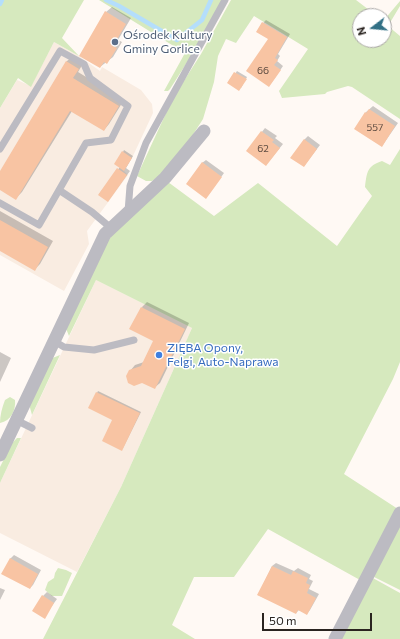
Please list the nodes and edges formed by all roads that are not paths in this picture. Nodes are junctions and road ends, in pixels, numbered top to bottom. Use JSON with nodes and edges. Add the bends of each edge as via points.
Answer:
{"nodes":[{"id":1,"x":225,"y":0,"type":"edge"},
{"id":2,"x":204,"y":132,"type":"dead end"},
{"id":3,"x":1,"y":146,"type":"edge"},
{"id":4,"x":59,"y":190,"type":"junction"},
{"id":5,"x":0,"y":203,"type":"edge"},
{"id":6,"x":128,"y":212,"type":"junction"},
{"id":7,"x":111,"y":228,"type":"junction"},
{"id":8,"x":134,"y":340,"type":"dead end"},
{"id":9,"x":54,"y":342,"type":"junction"},
{"id":10,"x":16,"y":420,"type":"junction"},
{"id":11,"x":32,"y":428,"type":"dead end"},
{"id":12,"x":0,"y":455,"type":"edge"},
{"id":13,"x":400,"y":513,"type":"edge"},
{"id":14,"x":335,"y":639,"type":"edge"}],
"edges":[{"from":1,"to":6,"type":"lane","via":[[146,143],[130,186]]},
{"from":2,"to":6,"type":"street","via":[[165,178]]},
{"from":3,"to":4,"type":"lane","via":[[60,51],[84,64],[90,78],[128,106],[111,140],[86,143]]},
{"from":4,"to":5,"type":"lane","via":[[39,225]]},
{"from":4,"to":7,"type":"lane"},
{"from":6,"to":7,"type":"street"},
{"from":7,"to":9,"type":"street","via":[[104,234]]},
{"from":8,"to":9,"type":"lane","via":[[94,350],[64,347]]},
{"from":9,"to":10,"type":"street"},
{"from":10,"to":11,"type":"lane"},
{"from":10,"to":12,"type":"street"},
{"from":13,"to":14,"type":"street"}]}
